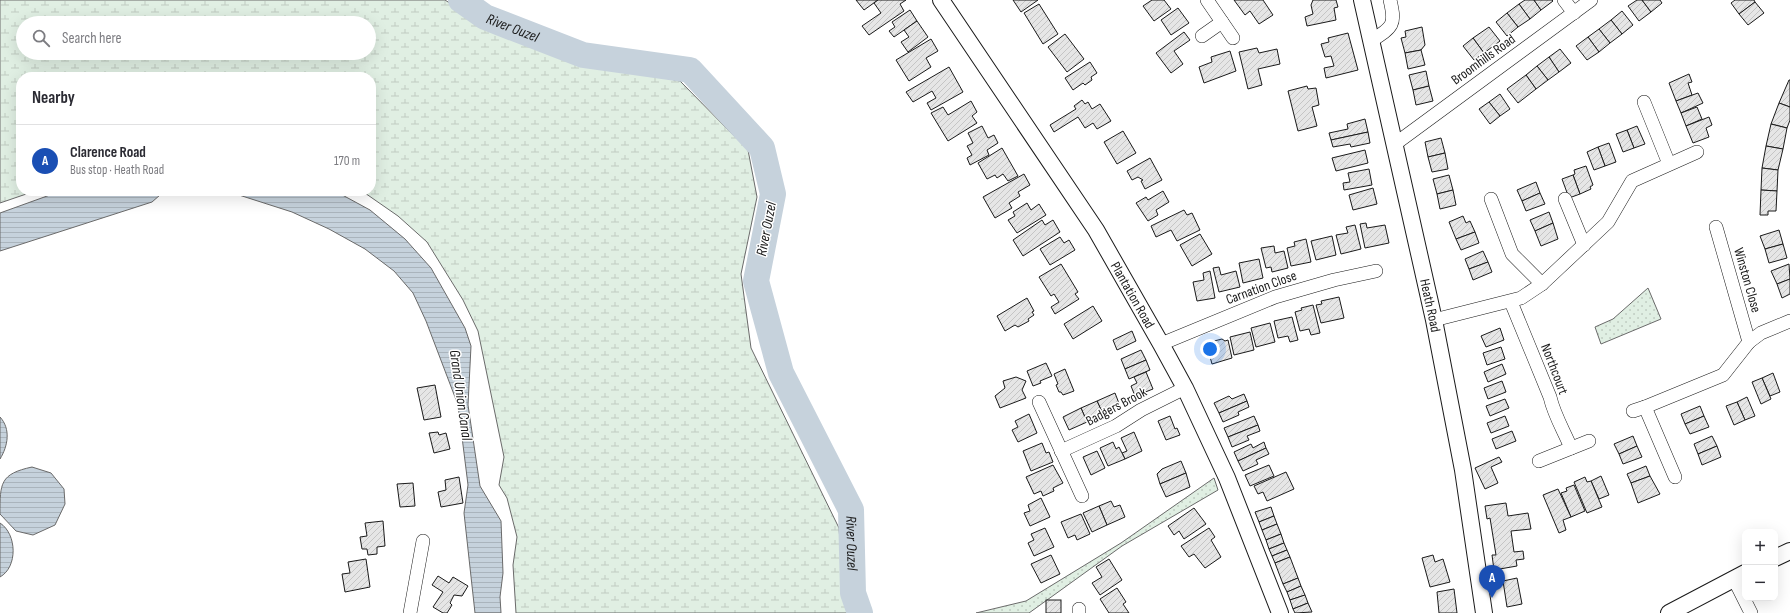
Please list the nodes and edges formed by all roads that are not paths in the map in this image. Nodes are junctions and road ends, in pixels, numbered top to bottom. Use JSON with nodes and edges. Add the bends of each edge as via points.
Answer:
{"nodes":[{"id":1,"x":941,"y":0,"type":"edge"},
{"id":2,"x":1207,"y":0,"type":"edge"},
{"id":3,"x":1362,"y":0,"type":"edge"},
{"id":4,"x":1390,"y":0,"type":"edge"},
{"id":5,"x":1564,"y":0,"type":"edge"},
{"id":6,"x":1590,"y":0,"type":"edge"},
{"id":7,"x":1574,"y":13,"type":"junction"},
{"id":8,"x":1222,"y":22,"type":"junction"},
{"id":9,"x":1202,"y":36,"type":"dead end"},
{"id":10,"x":1233,"y":38,"type":"dead end"},
{"id":11,"x":1372,"y":41,"type":"junction"},
{"id":12,"x":1644,"y":102,"type":"dead end"},
{"id":13,"x":1395,"y":144,"type":"junction"},
{"id":14,"x":1697,"y":152,"type":"dead end"},
{"id":15,"x":1669,"y":164,"type":"junction"},
{"id":16,"x":1491,"y":199,"type":"dead end"},
{"id":17,"x":1565,"y":199,"type":"dead end"},
{"id":18,"x":1716,"y":227,"type":"dead end"},
{"id":19,"x":1584,"y":245,"type":"junction"},
{"id":20,"x":1376,"y":271,"type":"dead end"},
{"id":21,"x":1542,"y":284,"type":"junction"},
{"id":22,"x":1511,"y":302,"type":"junction"},
{"id":23,"x":1434,"y":320,"type":"junction"},
{"id":24,"x":1790,"y":321,"type":"edge"},
{"id":25,"x":1749,"y":342,"type":"junction"},
{"id":26,"x":1161,"y":344,"type":"junction"},
{"id":27,"x":1185,"y":388,"type":"junction"},
{"id":28,"x":1039,"y":402,"type":"dead end"},
{"id":29,"x":1589,"y":441,"type":"dead end"},
{"id":30,"x":1571,"y":448,"type":"junction"},
{"id":31,"x":1061,"y":451,"type":"junction"},
{"id":32,"x":1539,"y":461,"type":"dead end"},
{"id":33,"x":1675,"y":477,"type":"dead end"},
{"id":34,"x":1082,"y":496,"type":"dead end"},
{"id":35,"x":423,"y":542,"type":"dead end"},
{"id":36,"x":1790,"y":551,"type":"edge"},
{"id":37,"x":1778,"y":557,"type":"edge"},
{"id":38,"x":1740,"y":576,"type":"edge"},
{"id":39,"x":410,"y":613,"type":"edge"},
{"id":40,"x":1280,"y":613,"type":"edge"},
{"id":41,"x":1484,"y":613,"type":"edge"},
{"id":42,"x":1669,"y":613,"type":"edge"},
{"id":43,"x":1751,"y":613,"type":"edge"}],
"edges":[{"from":1,"to":26,"type":"street","name":"Plantation Road","via":[[1096,230]]},
{"from":2,"to":8,"type":"street"},
{"from":3,"to":11,"type":"street","name":"Heath Road"},
{"from":4,"to":11,"type":"street","via":[[1394,17],[1389,29]]},
{"from":5,"to":7,"type":"street"},
{"from":6,"to":7,"type":"street","name":"Broomhills Road"},
{"from":7,"to":13,"type":"street","name":"Broomhills Road"},
{"from":8,"to":9,"type":"street"},
{"from":8,"to":10,"type":"street"},
{"from":11,"to":13,"type":"street","name":"Heath Road"},
{"from":12,"to":15,"type":"street"},
{"from":13,"to":23,"type":"street","name":"Heath Road"},
{"from":14,"to":15,"type":"street"},
{"from":15,"to":19,"type":"street","via":[[1632,181],[1608,222]]},
{"from":16,"to":21,"type":"street","via":[[1512,254]]},
{"from":17,"to":19,"type":"street"},
{"from":18,"to":25,"type":"street","name":"Winston Close"},
{"from":19,"to":21,"type":"street"},
{"from":20,"to":26,"type":"street","name":"Carnation Close","via":[[1275,297]]},
{"from":21,"to":22,"type":"street"},
{"from":22,"to":23,"type":"street"},
{"from":22,"to":30,"type":"street","name":"Northcourt","via":[[1550,397],[1553,411]]},
{"from":23,"to":41,"type":"street","name":"Heath Road","via":[[1463,470]]},
{"from":24,"to":25,"type":"street","name":"Winston Close","via":[[1761,333]]},
{"from":25,"to":33,"type":"street","name":"Winston Close","via":[[1723,375],[1639,409]]},
{"from":26,"to":27,"type":"street","name":"Plantation Road"},
{"from":27,"to":31,"type":"street","name":"Badgers Brook","via":[[1116,426]]},
{"from":27,"to":40,"type":"street","name":"Plantation Road","via":[[1226,478]]},
{"from":28,"to":31,"type":"street"},
{"from":29,"to":30,"type":"street"},
{"from":30,"to":32,"type":"street"},
{"from":31,"to":34,"type":"street"},
{"from":35,"to":39,"type":"street"},
{"from":36,"to":37,"type":"street"},
{"from":38,"to":42,"type":"street"},
{"from":38,"to":43,"type":"street"}]}
